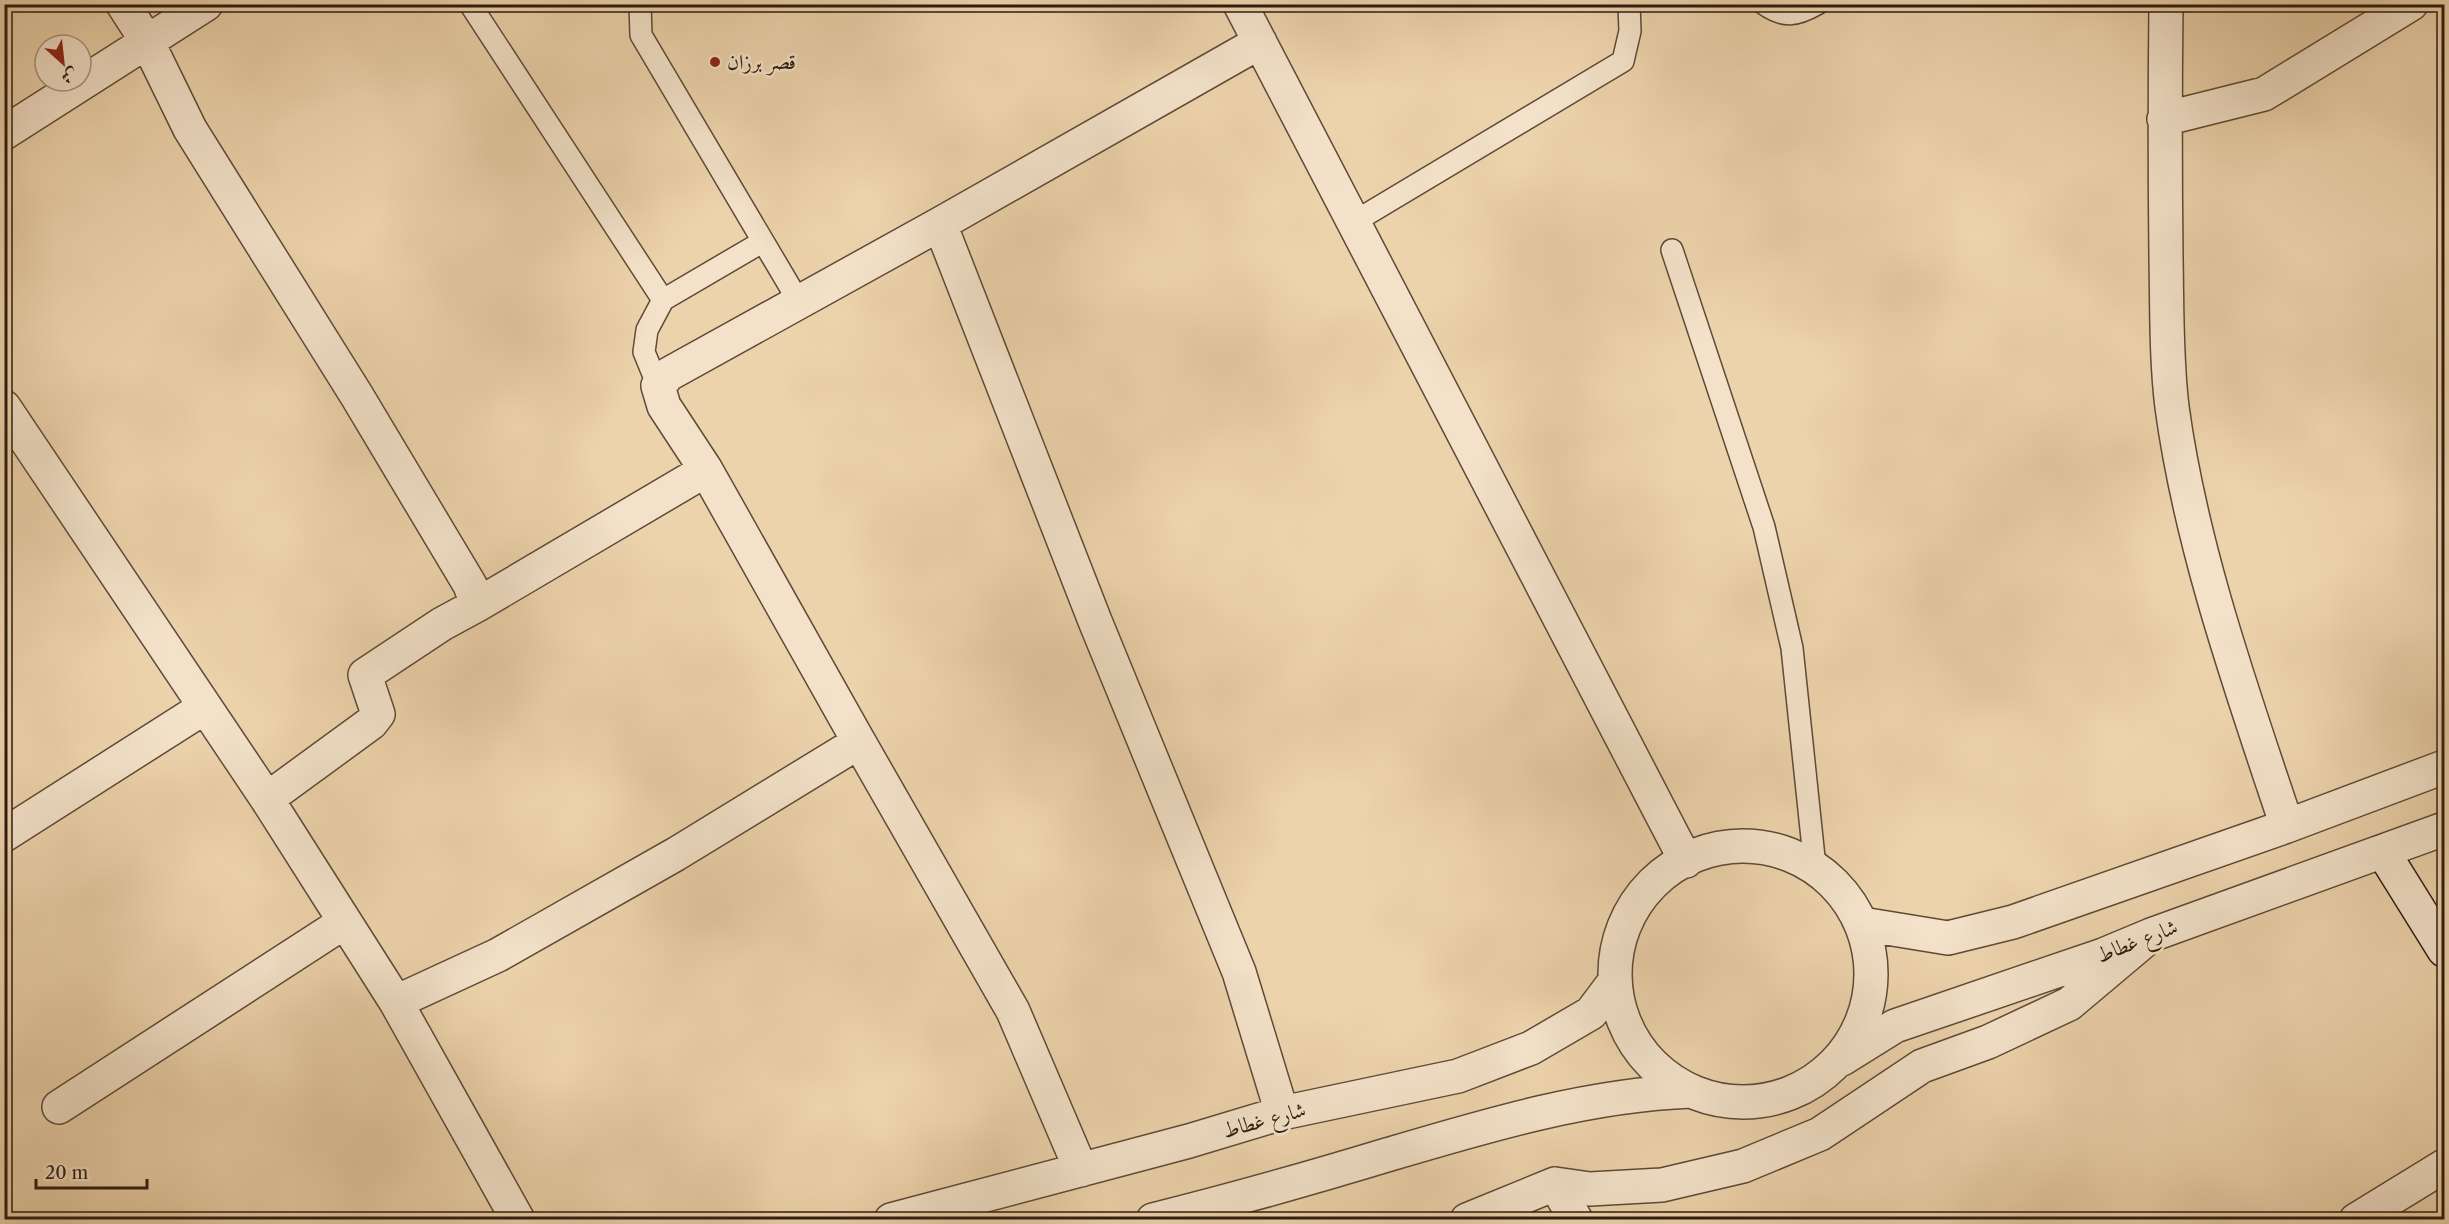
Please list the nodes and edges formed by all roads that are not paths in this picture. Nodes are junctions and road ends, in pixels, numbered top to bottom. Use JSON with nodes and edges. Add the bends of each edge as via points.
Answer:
{"nodes":[{"id":1,"x":123,"y":4,"type":"edge"},
{"id":2,"x":206,"y":4,"type":"edge"},
{"id":3,"x":470,"y":4,"type":"edge"},
{"id":4,"x":640,"y":4,"type":"edge"},
{"id":5,"x":1240,"y":4,"type":"edge"},
{"id":6,"x":1629,"y":4,"type":"edge"},
{"id":7,"x":1764,"y":4,"type":"edge"},
{"id":8,"x":1817,"y":4,"type":"edge"},
{"id":9,"x":2166,"y":4,"type":"edge"},
{"id":10,"x":2411,"y":4,"type":"edge"},
{"id":11,"x":1260,"y":42,"type":"junction"},
{"id":12,"x":148,"y":43,"type":"junction"},
{"id":13,"x":2164,"y":119,"type":"junction"},
{"id":14,"x":4,"y":133,"type":"edge"},
{"id":15,"x":1354,"y":222,"type":"junction"},
{"id":16,"x":940,"y":224,"type":"junction"},
{"id":17,"x":762,"y":242,"type":"junction"},
{"id":18,"x":1672,"y":250,"type":"dead end"},
{"id":19,"x":663,"y":300,"type":"junction"},
{"id":20,"x":799,"y":302,"type":"junction"},
{"id":21,"x":658,"y":386,"type":"junction"},
{"id":22,"x":4,"y":407,"type":"edge"},
{"id":23,"x":706,"y":470,"type":"junction"},
{"id":24,"x":477,"y":605,"type":"junction"},
{"id":25,"x":205,"y":707,"type":"junction"},
{"id":26,"x":859,"y":742,"type":"junction"},
{"id":27,"x":2445,"y":767,"type":"edge"},
{"id":28,"x":267,"y":799,"type":"junction"},
{"id":29,"x":2287,"y":826,"type":"junction"},
{"id":30,"x":2445,"y":829,"type":"edge"},
{"id":31,"x":4,"y":835,"type":"edge"},
{"id":32,"x":2383,"y":852,"type":"junction"},
{"id":33,"x":1686,"y":861,"type":"junction"},
{"id":34,"x":1815,"y":867,"type":"junction"},
{"id":35,"x":344,"y":923,"type":"junction"},
{"id":36,"x":1862,"y":924,"type":"junction"},
{"id":37,"x":2151,"y":935,"type":"junction"},
{"id":38,"x":2445,"y":950,"type":"edge"},
{"id":39,"x":1615,"y":981,"type":"junction"},
{"id":40,"x":396,"y":1002,"type":"junction"},
{"id":41,"x":1835,"y":1063,"type":"junction"},
{"id":42,"x":1691,"y":1091,"type":"junction"},
{"id":43,"x":59,"y":1107,"type":"dead end"},
{"id":44,"x":1282,"y":1113,"type":"junction"},
{"id":45,"x":2445,"y":1166,"type":"edge"},
{"id":46,"x":1081,"y":1170,"type":"junction"},
{"id":47,"x":1555,"y":1184,"type":"junction"},
{"id":48,"x":1247,"y":1208,"type":"edge"},
{"id":49,"x":518,"y":1220,"type":"edge"},
{"id":50,"x":891,"y":1220,"type":"edge"},
{"id":51,"x":1153,"y":1220,"type":"edge"},
{"id":52,"x":1467,"y":1220,"type":"edge"},
{"id":53,"x":1576,"y":1220,"type":"edge"},
{"id":54,"x":2356,"y":1220,"type":"edge"}],
"edges":[{"from":1,"to":12,"type":"street"},
{"from":2,"to":12,"type":"street"},
{"from":3,"to":19,"type":"lane"},
{"from":4,"to":17,"type":"lane","via":[[641,36]]},
{"from":5,"to":11,"type":"street"},
{"from":6,"to":15,"type":"lane","via":[[1630,31],[1623,61]]},
{"from":7,"to":8,"type":"lane","via":[[1778,14],[1797,15]]},
{"from":9,"to":13,"type":"street"},
{"from":10,"to":13,"type":"street","via":[[2264,94]]},
{"from":11,"to":15,"type":"street"},
{"from":11,"to":16,"type":"street"},
{"from":12,"to":14,"type":"street"},
{"from":12,"to":24,"type":"street","via":[[190,129],[357,396],[470,585]]},
{"from":13,"to":29,"type":"street","via":[[2172,406],[2191,507],[2230,649]]},
{"from":15,"to":33,"type":"street"},
{"from":16,"to":20,"type":"street"},
{"from":16,"to":44,"type":"street","via":[[1095,621],[1239,972]]},
{"from":17,"to":19,"type":"lane"},
{"from":17,"to":20,"type":"lane"},
{"from":18,"to":34,"type":"lane","via":[[1764,527],[1792,648]]},
{"from":19,"to":21,"type":"lane","via":[[647,330],[644,351]]},
{"from":20,"to":21,"type":"street","via":[[669,374]]},
{"from":21,"to":23,"type":"street","via":[[664,406]]},
{"from":22,"to":25,"type":"street"},
{"from":23,"to":24,"type":"street"},
{"from":23,"to":26,"type":"street"},
{"from":24,"to":28,"type":"street","via":[[365,675],[378,714],[371,723]]},
{"from":25,"to":28,"type":"street"},
{"from":25,"to":31,"type":"street"},
{"from":26,"to":40,"type":"street","via":[[676,854],[498,955]]},
{"from":26,"to":46,"type":"street","via":[[1013,1011]]},
{"from":27,"to":29,"type":"street"},
{"from":28,"to":35,"type":"street"},
{"from":29,"to":36,"type":"street","via":[[2013,922],[1948,938]]},
{"from":30,"to":32,"type":"street","name":"شارع غطاط"},
{"from":32,"to":37,"type":"street","name":"شارع غطاط"},
{"from":32,"to":38,"type":"street"},
{"from":33,"to":34,"type":"street","via":[[1701,853],[1736,846],[1779,851]]},
{"from":33,"to":39,"type":"street","via":[[1669,869],[1644,893],[1626,921],[1617,949]]},
{"from":34,"to":36,"type":"street","via":[[1845,894]]},
{"from":35,"to":40,"type":"street"},
{"from":35,"to":43,"type":"street"},
{"from":36,"to":41,"type":"street","via":[[1871,954],[1871,988],[1856,1034]]},
{"from":37,"to":41,"type":"street","name":"شارع غطاط","via":[[1895,1026]]},
{"from":37,"to":47,"type":"street","via":[[2069,1004],[1988,1042],[1922,1066],[1820,1134],[1743,1166],[1662,1185],[1590,1189]]},
{"from":39,"to":42,"type":"street","via":[[1622,1020],[1636,1045],[1659,1072]]},
{"from":39,"to":44,"type":"street","name":"شارع غطاط","via":[[1591,1013],[1531,1048],[1458,1076]]},
{"from":40,"to":49,"type":"street"},
{"from":41,"to":42,"type":"street","via":[[1798,1090],[1773,1099],[1719,1100]]},
{"from":42,"to":48,"type":"street","via":[[1587,1102],[1509,1121]]},
{"from":44,"to":46,"type":"street","name":"شارع غطاط"},
{"from":45,"to":54,"type":"street"},
{"from":46,"to":50,"type":"street","name":"شارع غطاط"},
{"from":47,"to":52,"type":"street"},
{"from":47,"to":53,"type":"street"},
{"from":48,"to":51,"type":"street"}]}
